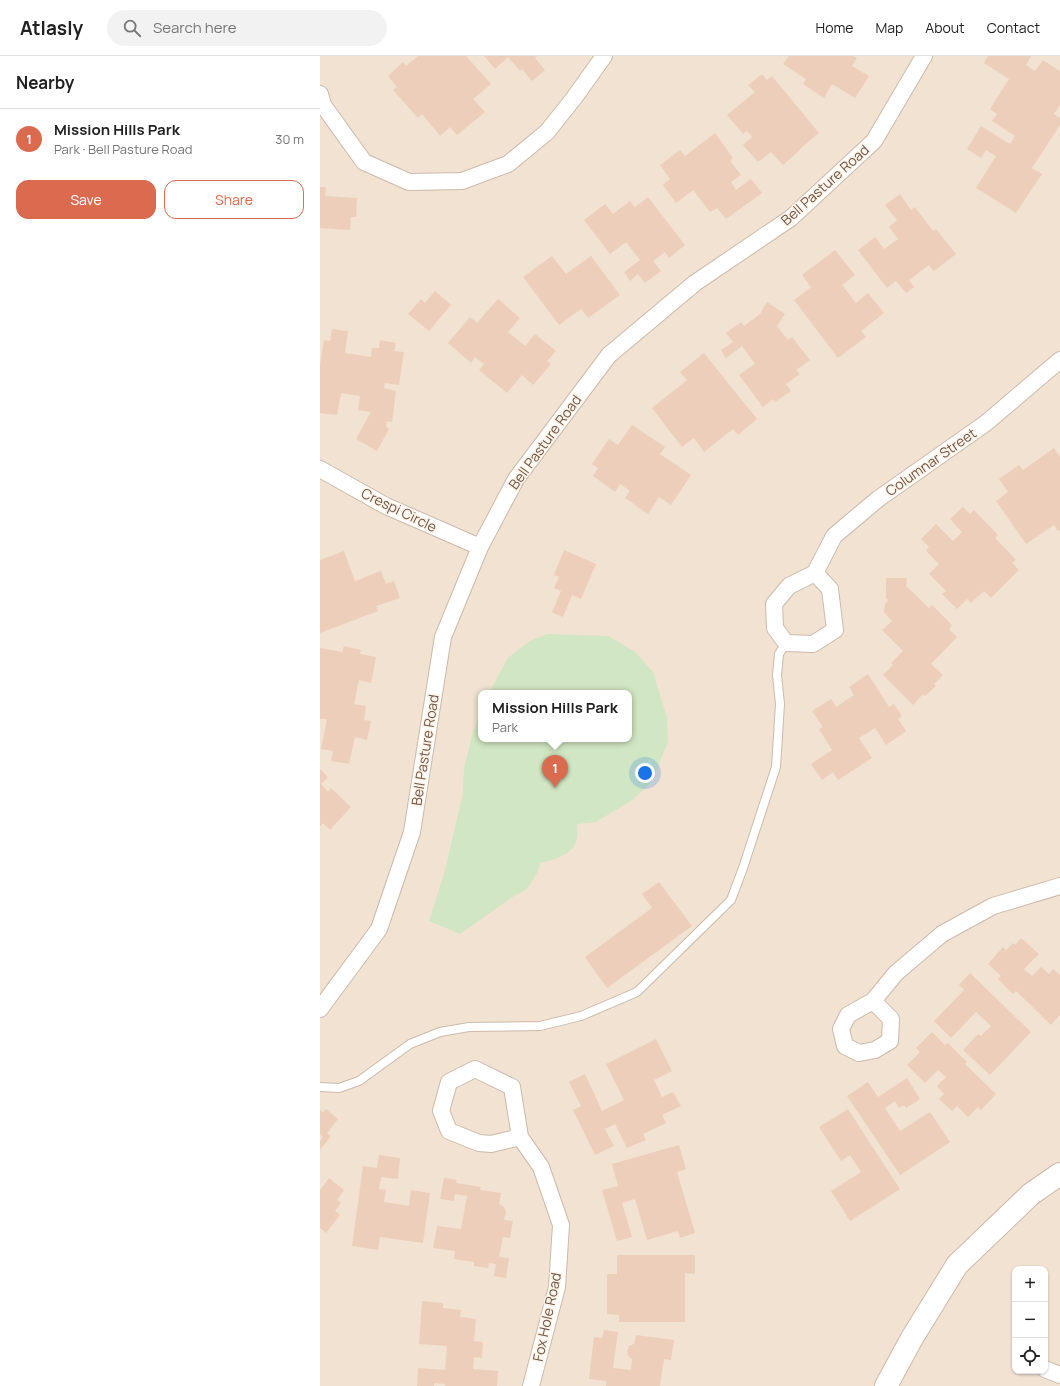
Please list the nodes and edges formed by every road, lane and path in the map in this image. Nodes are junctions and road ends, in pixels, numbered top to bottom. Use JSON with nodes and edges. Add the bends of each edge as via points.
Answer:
{"nodes":[{"id":1,"x":604,"y":56,"type":"edge"},
{"id":2,"x":924,"y":56,"type":"edge"},
{"id":3,"x":320,"y":94,"type":"edge"},
{"id":4,"x":1060,"y":360,"type":"edge"},
{"id":5,"x":320,"y":469,"type":"edge"},
{"id":6,"x":480,"y":547,"type":"junction"},
{"id":7,"x":815,"y":573,"type":"junction"},
{"id":8,"x":786,"y":643,"type":"junction"},
{"id":9,"x":1060,"y":886,"type":"edge"},
{"id":10,"x":873,"y":1001,"type":"dead end"},
{"id":11,"x":320,"y":1009,"type":"edge"},
{"id":12,"x":320,"y":1087,"type":"edge"},
{"id":13,"x":520,"y":1137,"type":"junction"},
{"id":14,"x":1060,"y":1174,"type":"edge"},
{"id":15,"x":1048,"y":1370,"type":"edge"},
{"id":16,"x":1060,"y":1375,"type":"edge"},
{"id":17,"x":531,"y":1386,"type":"edge"},
{"id":18,"x":886,"y":1386,"type":"edge"}],
"edges":[{"from":1,"to":3,"type":"street","via":[[547,132],[508,164],[462,181],[409,182],[364,162],[323,105]]},
{"from":2,"to":6,"type":"street","name":"Bell Pasture Road","via":[[874,141],[791,218],[695,283],[609,355],[516,479]]},
{"from":4,"to":7,"type":"street","name":"Columnar Street","via":[[986,423],[878,500],[834,536]]},
{"from":5,"to":6,"type":"street","name":"Crespi Circle","via":[[386,506]]},
{"from":6,"to":11,"type":"street","name":"Bell Pasture Road","via":[[442,637],[412,832],[379,930]]},
{"from":7,"to":8,"type":"street","via":[[789,586],[774,604],[775,628]]},
{"from":7,"to":8,"type":"street","via":[[830,589],[835,630],[813,644]]},
{"from":8,"to":12,"type":"lane","via":[[779,654],[777,675],[780,704],[776,767],[731,900],[637,992],[581,1016],[540,1026],[469,1027],[440,1032],[410,1044],[359,1081],[339,1088]]},
{"from":9,"to":10,"type":"street","via":[[993,906],[942,934],[896,973]]},
{"from":13,"to":13,"type":"street","name":"Fox Hole Road","via":[[512,1087],[475,1069],[449,1082],[441,1111],[449,1132],[479,1143],[491,1144]]},
{"from":13,"to":17,"type":"street","name":"Fox Hole Road","via":[[541,1167],[561,1225],[556,1287]]},
{"from":14,"to":18,"type":"street","via":[[1031,1194],[957,1265]]},
{"from":15,"to":16,"type":"street"}]}
